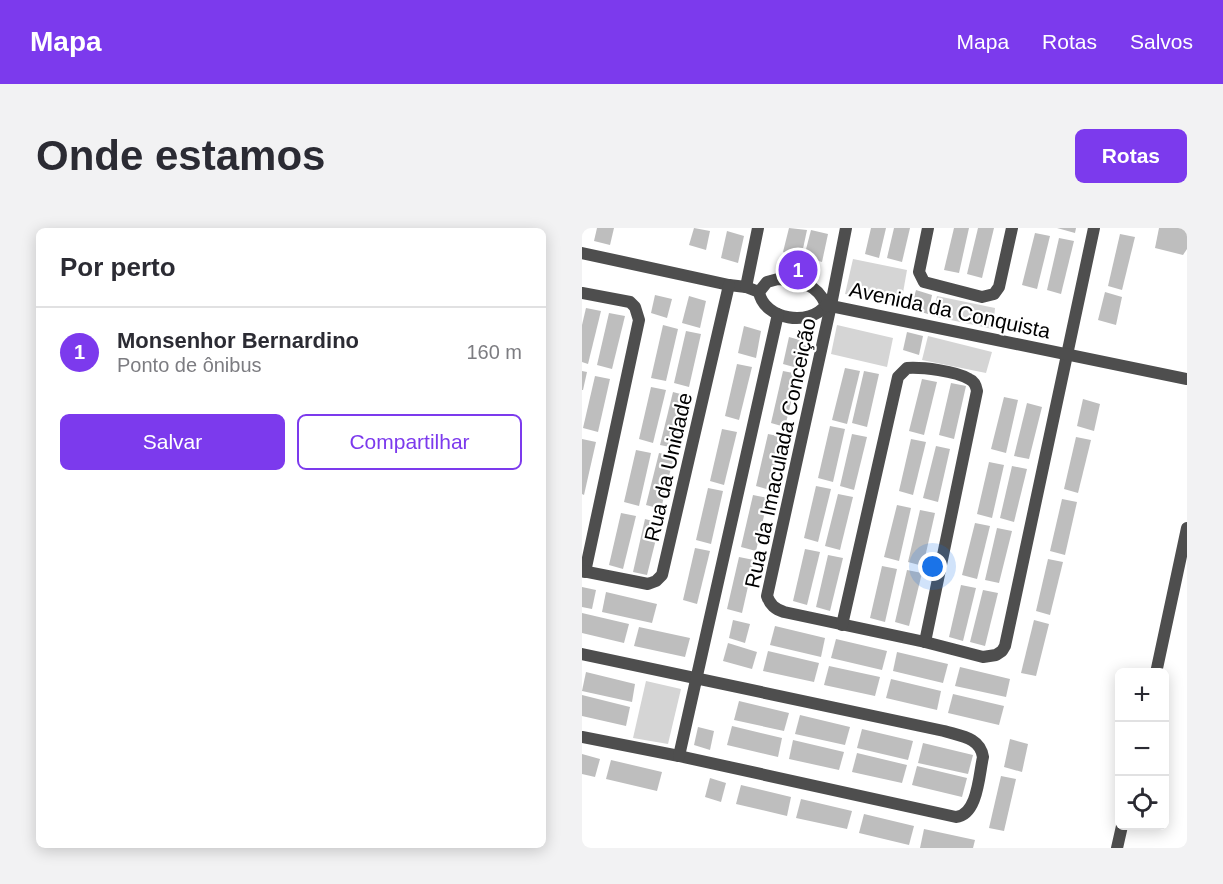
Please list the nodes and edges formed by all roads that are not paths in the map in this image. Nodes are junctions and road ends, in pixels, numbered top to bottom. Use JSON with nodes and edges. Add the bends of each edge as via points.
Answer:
{"nodes":[{"id":1,"x":758,"y":228,"type":"edge"},
{"id":2,"x":846,"y":228,"type":"edge"},
{"id":3,"x":928,"y":228,"type":"edge"},
{"id":4,"x":1012,"y":228,"type":"edge"},
{"id":5,"x":1094,"y":228,"type":"edge"},
{"id":6,"x":582,"y":253,"type":"edge"},
{"id":7,"x":729,"y":285,"type":"junction"},
{"id":8,"x":746,"y":287,"type":"junction"},
{"id":9,"x":759,"y":292,"type":"junction"},
{"id":10,"x":582,"y":293,"type":"edge"},
{"id":11,"x":829,"y":305,"type":"junction"},
{"id":12,"x":778,"y":314,"type":"junction"},
{"id":13,"x":1067,"y":354,"type":"junction"},
{"id":14,"x":1187,"y":379,"type":"edge"},
{"id":15,"x":1187,"y":528,"type":"edge"},
{"id":16,"x":583,"y":571,"type":"edge"},
{"id":17,"x":843,"y":625,"type":"junction"},
{"id":18,"x":925,"y":642,"type":"junction"},
{"id":19,"x":582,"y":654,"type":"edge"},
{"id":20,"x":1157,"y":668,"type":"edge"},
{"id":21,"x":695,"y":679,"type":"junction"},
{"id":22,"x":582,"y":737,"type":"edge"},
{"id":23,"x":679,"y":756,"type":"junction"},
{"id":24,"x":1121,"y":830,"type":"edge"},
{"id":25,"x":1117,"y":848,"type":"edge"}],
"edges":[{"from":1,"to":8,"type":"street"},
{"from":2,"to":11,"type":"street"},
{"from":3,"to":4,"type":"street","via":[[920,272],[924,282],[982,297],[994,294],[999,287]]},
{"from":5,"to":13,"type":"street","name":"Rua da Imaculada Conceição"},
{"from":6,"to":7,"type":"street"},
{"from":7,"to":8,"type":"street"},
{"from":7,"to":16,"type":"street","name":"Rua da Unidade","via":[[662,575],[648,584]]},
{"from":8,"to":9,"type":"street"},
{"from":9,"to":11,"type":"street","via":[[773,279],[792,280],[812,286]]},
{"from":9,"to":12,"type":"street","via":[[762,302]]},
{"from":10,"to":16,"type":"street","via":[[630,302],[639,320]]},
{"from":11,"to":12,"type":"street","via":[[809,318]]},
{"from":11,"to":13,"type":"street","name":"Avenida da Conquista"},
{"from":11,"to":17,"type":"street","name":"Rua da Imaculada Conceição","via":[[767,596],[772,605],[784,612]]},
{"from":12,"to":21,"type":"street"},
{"from":13,"to":14,"type":"street","name":"Avenida da Conquista"},
{"from":13,"to":18,"type":"street","name":"Rua da Imaculada Conceição","via":[[1005,646],[986,658]]},
{"from":15,"to":20,"type":"street"},
{"from":17,"to":18,"type":"street","name":"Rua da Imaculada Conceição"},
{"from":17,"to":18,"type":"street","via":[[898,377],[907,368],[938,371],[968,378],[977,391]]},
{"from":19,"to":21,"type":"street"},
{"from":21,"to":23,"type":"street"},
{"from":21,"to":23,"type":"street","via":[[967,738],[979,745],[982,752],[977,787],[971,808],[956,817]]},
{"from":22,"to":23,"type":"street"},
{"from":24,"to":25,"type":"street"}]}
